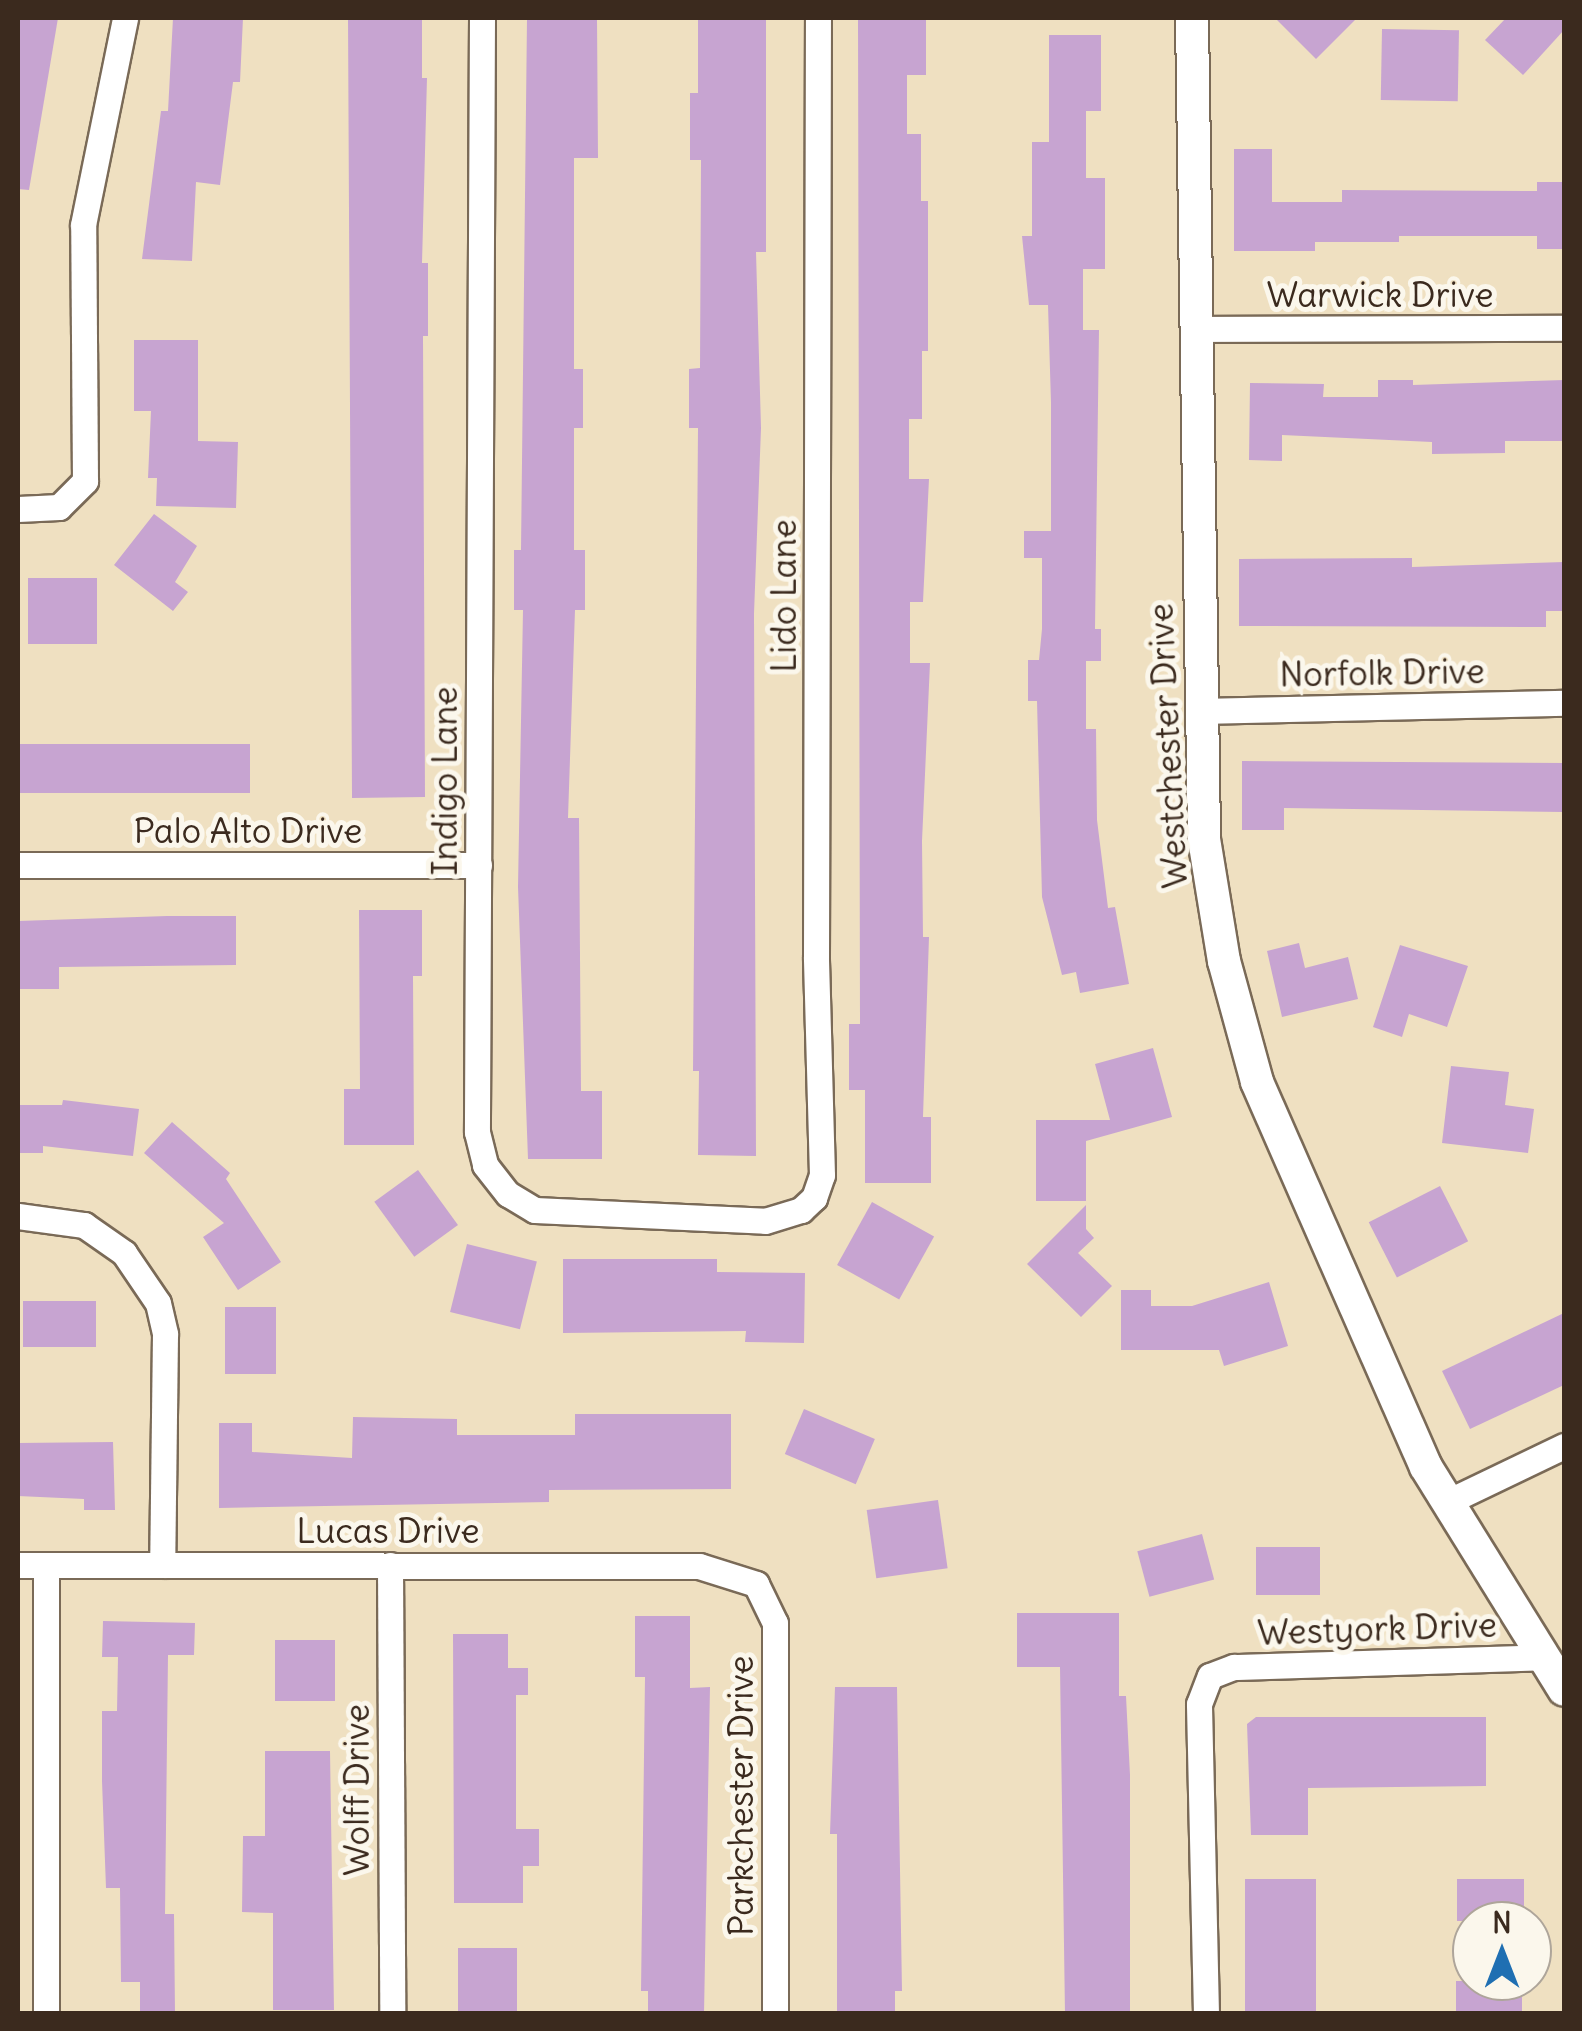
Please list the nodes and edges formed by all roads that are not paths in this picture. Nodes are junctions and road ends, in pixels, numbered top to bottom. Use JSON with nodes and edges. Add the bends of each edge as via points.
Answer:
{"nodes":[{"id":1,"x":125,"y":18,"type":"edge"},
{"id":2,"x":482,"y":18,"type":"edge"},
{"id":3,"x":818,"y":18,"type":"edge"},
{"id":4,"x":1192,"y":18,"type":"edge"},
{"id":5,"x":1564,"y":328,"type":"edge"},
{"id":6,"x":1194,"y":329,"type":"junction"},
{"id":7,"x":18,"y":509,"type":"edge"},
{"id":8,"x":1564,"y":703,"type":"edge"},
{"id":9,"x":1201,"y":711,"type":"junction"},
{"id":10,"x":18,"y":865,"type":"edge"},
{"id":11,"x":479,"y":865,"type":"junction"},
{"id":12,"x":822,"y":1175,"type":"joint"},
{"id":13,"x":18,"y":1216,"type":"edge"},
{"id":14,"x":1564,"y":1446,"type":"edge"},
{"id":15,"x":1445,"y":1503,"type":"junction"},
{"id":16,"x":18,"y":1565,"type":"edge"},
{"id":17,"x":46,"y":1565,"type":"junction"},
{"id":18,"x":162,"y":1565,"type":"junction"},
{"id":19,"x":390,"y":1565,"type":"junction"},
{"id":20,"x":756,"y":1584,"type":"joint"},
{"id":21,"x":1547,"y":1657,"type":"junction"},
{"id":22,"x":1564,"y":1690,"type":"edge"},
{"id":23,"x":46,"y":2014,"type":"edge"},
{"id":24,"x":392,"y":2014,"type":"edge"},
{"id":25,"x":775,"y":2014,"type":"edge"},
{"id":26,"x":1206,"y":2014,"type":"edge"}],
"edges":[{"from":1,"to":7,"type":"street","via":[[83,225],[85,481],[59,507]]},
{"from":2,"to":11,"type":"street","name":"Indigo Lane"},
{"from":3,"to":12,"type":"street","name":"Lido Lane","via":[[816,957]]},
{"from":4,"to":6,"type":"street","name":"Westchester Drive"},
{"from":5,"to":6,"type":"street","name":"Warwick Drive"},
{"from":6,"to":9,"type":"street","name":"Westchester Drive"},
{"from":8,"to":9,"type":"street","name":"Norfolk Drive"},
{"from":9,"to":15,"type":"street","name":"Westchester Drive","via":[[1204,839],[1224,961],[1257,1082]]},
{"from":10,"to":11,"type":"street","name":"Palo Alto Drive"},
{"from":11,"to":12,"type":"street","name":"Indigo Lane","via":[[478,1132],[485,1165],[508,1194],[535,1210],[765,1221],[801,1210]]},
{"from":13,"to":18,"type":"street","via":[[84,1225],[124,1252],[158,1302],[165,1334]]},
{"from":14,"to":15,"type":"street"},
{"from":15,"to":21,"type":"street","name":"Westchester Drive"},
{"from":16,"to":17,"type":"street","name":"Lucas Drive"},
{"from":17,"to":18,"type":"street","name":"Lucas Drive"},
{"from":17,"to":23,"type":"street"},
{"from":18,"to":19,"type":"street","name":"Lucas Drive"},
{"from":19,"to":20,"type":"street","name":"Lucas Drive","via":[[699,1566]]},
{"from":19,"to":24,"type":"street","name":"Wolff Drive"},
{"from":20,"to":25,"type":"street","name":"Parkchester Drive","via":[[775,1623]]},
{"from":21,"to":22,"type":"street","name":"Westchester Drive"},
{"from":21,"to":26,"type":"street","name":"Westyork Drive","via":[[1234,1667],[1210,1676],[1200,1704]]}]}
